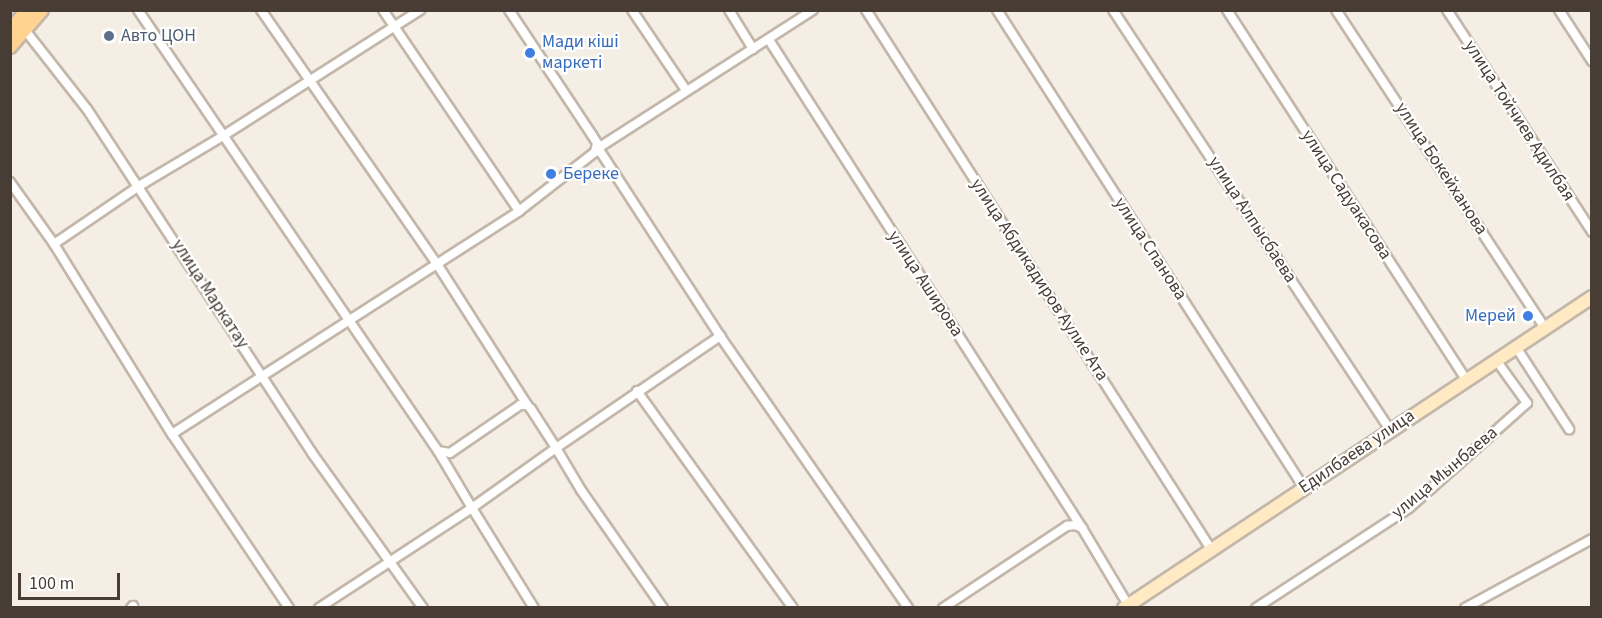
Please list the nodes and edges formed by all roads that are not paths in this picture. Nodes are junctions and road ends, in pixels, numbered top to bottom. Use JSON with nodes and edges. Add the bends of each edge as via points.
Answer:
{"nodes":[{"id":1,"x":27,"y":10,"type":"edge"},
{"id":2,"x":42,"y":10,"type":"edge"},
{"id":3,"x":138,"y":10,"type":"edge"},
{"id":4,"x":261,"y":10,"type":"edge"},
{"id":5,"x":383,"y":10,"type":"edge"},
{"id":6,"x":420,"y":10,"type":"edge"},
{"id":7,"x":509,"y":10,"type":"edge"},
{"id":8,"x":632,"y":10,"type":"edge"},
{"id":9,"x":729,"y":10,"type":"edge"},
{"id":10,"x":813,"y":10,"type":"edge"},
{"id":11,"x":866,"y":10,"type":"edge"},
{"id":12,"x":997,"y":10,"type":"edge"},
{"id":13,"x":1113,"y":10,"type":"edge"},
{"id":14,"x":1227,"y":10,"type":"edge"},
{"id":15,"x":1336,"y":10,"type":"edge"},
{"id":16,"x":1447,"y":10,"type":"edge"},
{"id":17,"x":1559,"y":10,"type":"edge"},
{"id":18,"x":394,"y":27,"type":"junction"},
{"id":19,"x":10,"y":30,"type":"edge"},
{"id":20,"x":25,"y":30,"type":"junction"},
{"id":21,"x":769,"y":40,"type":"junction"},
{"id":22,"x":10,"y":47,"type":"edge"},
{"id":23,"x":753,"y":49,"type":"junction"},
{"id":24,"x":1592,"y":61,"type":"edge"},
{"id":25,"x":308,"y":82,"type":"junction"},
{"id":26,"x":686,"y":90,"type":"junction"},
{"id":27,"x":223,"y":136,"type":"junction"},
{"id":28,"x":598,"y":148,"type":"junction"},
{"id":29,"x":10,"y":182,"type":"edge"},
{"id":30,"x":139,"y":186,"type":"junction"},
{"id":31,"x":519,"y":211,"type":"junction"},
{"id":32,"x":1592,"y":232,"type":"edge"},
{"id":33,"x":54,"y":244,"type":"junction"},
{"id":34,"x":437,"y":264,"type":"junction"},
{"id":35,"x":1592,"y":297,"type":"edge"},
{"id":36,"x":349,"y":320,"type":"junction"},
{"id":37,"x":1545,"y":328,"type":"junction"},
{"id":38,"x":720,"y":336,"type":"junction"},
{"id":39,"x":1516,"y":347,"type":"junction"},
{"id":40,"x":1497,"y":360,"type":"junction"},
{"id":41,"x":263,"y":375,"type":"junction"},
{"id":42,"x":1466,"y":380,"type":"junction"},
{"id":43,"x":637,"y":391,"type":"junction"},
{"id":44,"x":527,"y":405,"type":"junction"},
{"id":45,"x":1569,"y":429,"type":"dead end"},
{"id":46,"x":1390,"y":430,"type":"junction"},
{"id":47,"x":172,"y":434,"type":"junction"},
{"id":48,"x":556,"y":448,"type":"junction"},
{"id":49,"x":438,"y":451,"type":"junction"},
{"id":50,"x":1304,"y":488,"type":"junction"},
{"id":51,"x":472,"y":508,"type":"junction"},
{"id":52,"x":1082,"y":528,"type":"junction"},
{"id":53,"x":1592,"y":540,"type":"edge"},
{"id":54,"x":1211,"y":549,"type":"junction"},
{"id":55,"x":390,"y":562,"type":"junction"},
{"id":56,"x":1126,"y":606,"type":"edge"},
{"id":57,"x":289,"y":608,"type":"edge"},
{"id":58,"x":320,"y":608,"type":"edge"},
{"id":59,"x":423,"y":608,"type":"edge"},
{"id":60,"x":534,"y":608,"type":"edge"},
{"id":61,"x":663,"y":608,"type":"edge"},
{"id":62,"x":793,"y":608,"type":"edge"},
{"id":63,"x":908,"y":608,"type":"edge"},
{"id":64,"x":943,"y":608,"type":"edge"},
{"id":65,"x":1256,"y":608,"type":"edge"},
{"id":66,"x":1465,"y":608,"type":"edge"}],
"edges":[{"from":1,"to":19,"type":"main road"},
{"from":2,"to":20,"type":"main road"},
{"from":3,"to":27,"type":"street"},
{"from":4,"to":25,"type":"street"},
{"from":5,"to":18,"type":"street"},
{"from":6,"to":18,"type":"street"},
{"from":7,"to":28,"type":"street"},
{"from":8,"to":26,"type":"street"},
{"from":9,"to":23,"type":"street"},
{"from":10,"to":21,"type":"street"},
{"from":11,"to":54,"type":"street","name":"улица Абдикадиров Аулие Ата"},
{"from":12,"to":50,"type":"street","name":"улица Спанова"},
{"from":13,"to":46,"type":"street","name":"улица Алпысбаева"},
{"from":14,"to":42,"type":"street","name":"улица Садуакасова"},
{"from":15,"to":37,"type":"street","name":"улица Бокейханова"},
{"from":16,"to":32,"type":"street","name":"улица Тойчиев Адилбая"},
{"from":17,"to":24,"type":"street"},
{"from":18,"to":25,"type":"street"},
{"from":18,"to":31,"type":"street"},
{"from":20,"to":22,"type":"main road"},
{"from":20,"to":30,"type":"street","name":"улица Маркатау","via":[[87,109]]},
{"from":21,"to":23,"type":"street"},
{"from":21,"to":52,"type":"street","name":"улица Аширова"},
{"from":23,"to":26,"type":"street"},
{"from":25,"to":27,"type":"street"},
{"from":25,"to":34,"type":"street"},
{"from":26,"to":28,"type":"street"},
{"from":27,"to":30,"type":"street"},
{"from":27,"to":36,"type":"street"},
{"from":28,"to":31,"type":"street"},
{"from":28,"to":38,"type":"street"},
{"from":29,"to":33,"type":"street"},
{"from":30,"to":33,"type":"street"},
{"from":30,"to":41,"type":"street","name":"улица Маркатау"},
{"from":31,"to":34,"type":"street"},
{"from":33,"to":47,"type":"street"},
{"from":34,"to":36,"type":"street"},
{"from":34,"to":44,"type":"street"},
{"from":35,"to":37,"type":"street","name":"Едилбаева улица"},
{"from":36,"to":41,"type":"street"},
{"from":36,"to":49,"type":"street"},
{"from":37,"to":39,"type":"street","name":"Едилбаева улица"},
{"from":38,"to":43,"type":"street"},
{"from":38,"to":63,"type":"street"},
{"from":39,"to":40,"type":"street","name":"Едилбаева улица"},
{"from":39,"to":45,"type":"street"},
{"from":40,"to":42,"type":"street","name":"Едилбаева улица"},
{"from":40,"to":65,"type":"street","name":"улица Мынбаева","via":[[1527,403],[1409,508]]},
{"from":41,"to":47,"type":"street"},
{"from":41,"to":55,"type":"street","name":"улица Маркатау","via":[[312,453]]},
{"from":42,"to":46,"type":"street","name":"Едилбаева улица"},
{"from":43,"to":48,"type":"street"},
{"from":43,"to":62,"type":"street"},
{"from":44,"to":48,"type":"street"},
{"from":44,"to":49,"type":"street","via":[[520,405],[450,453]]},
{"from":46,"to":50,"type":"street","name":"Едилбаева улица"},
{"from":47,"to":57,"type":"street"},
{"from":48,"to":51,"type":"street"},
{"from":48,"to":61,"type":"street","via":[[580,490]]},
{"from":49,"to":51,"type":"street"},
{"from":50,"to":54,"type":"street","name":"Едилбаева улица"},
{"from":51,"to":55,"type":"street"},
{"from":51,"to":60,"type":"street"},
{"from":52,"to":56,"type":"street","name":"улица Аширова"},
{"from":52,"to":64,"type":"street","via":[[1067,526]]},
{"from":53,"to":66,"type":"street"},
{"from":54,"to":56,"type":"street","name":"Едилбаева улица"},
{"from":55,"to":58,"type":"street"},
{"from":55,"to":59,"type":"street","name":"улица Маркатау"}]}
